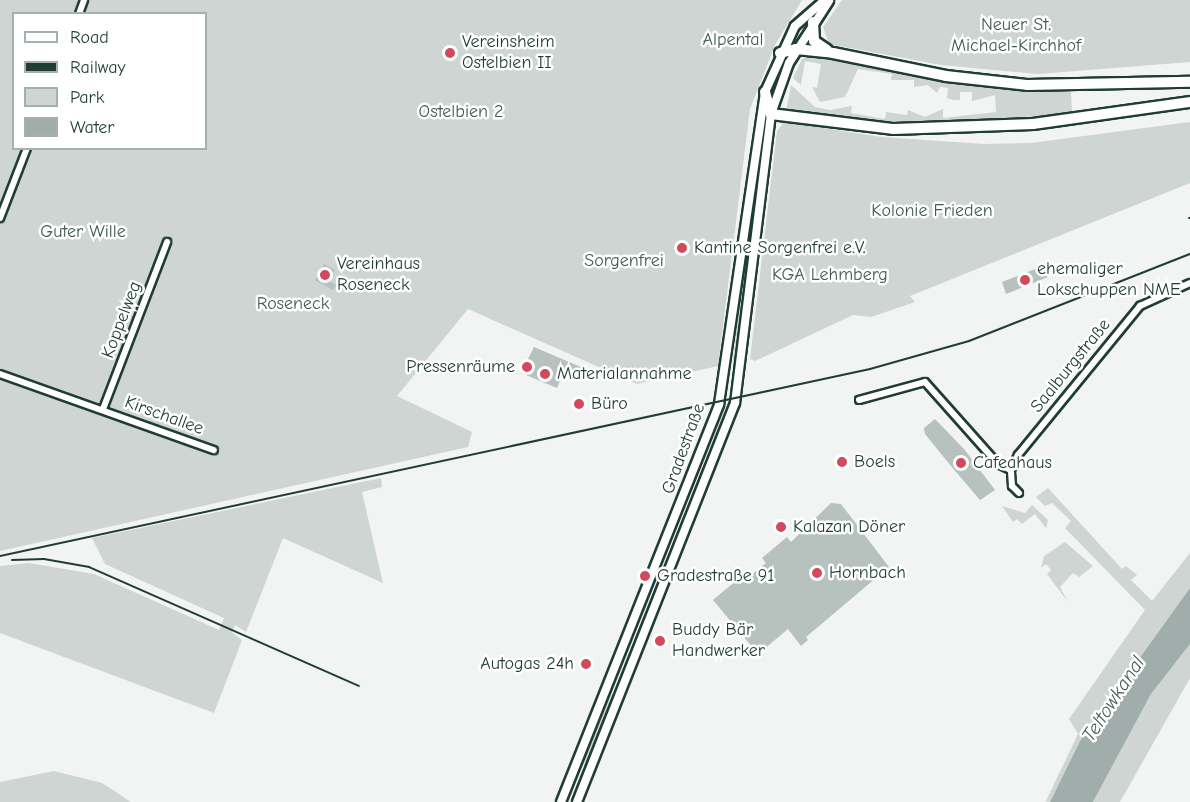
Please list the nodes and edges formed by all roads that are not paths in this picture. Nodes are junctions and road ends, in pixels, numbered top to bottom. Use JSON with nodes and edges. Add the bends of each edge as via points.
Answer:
{"nodes":[{"id":1,"x":827,"y":0,"type":"edge"},
{"id":2,"x":813,"y":22,"type":"junction"},
{"id":3,"x":796,"y":49,"type":"junction"},
{"id":4,"x":833,"y":53,"type":"junction"},
{"id":5,"x":780,"y":54,"type":"junction"},
{"id":6,"x":1190,"y":82,"type":"edge"},
{"id":7,"x":765,"y":92,"type":"junction"},
{"id":8,"x":1190,"y":102,"type":"edge"},
{"id":9,"x":771,"y":114,"type":"junction"},
{"id":10,"x":26,"y":150,"type":"edge"},
{"id":11,"x":0,"y":218,"type":"edge"},
{"id":12,"x":167,"y":242,"type":"dead end"},
{"id":13,"x":1190,"y":283,"type":"edge"},
{"id":14,"x":0,"y":374,"type":"edge"},
{"id":15,"x":859,"y":400,"type":"dead end"},
{"id":16,"x":103,"y":409,"type":"junction"},
{"id":17,"x":214,"y":450,"type":"dead end"},
{"id":18,"x":1011,"y":470,"type":"junction"},
{"id":19,"x":1019,"y":493,"type":"dead end"},
{"id":20,"x":561,"y":802,"type":"edge"},
{"id":21,"x":577,"y":802,"type":"edge"}],
"edges":[{"from":1,"to":2,"type":"main road","name":"Gradestraße"},
{"from":1,"to":5,"type":"main road","name":"Gradestraße","via":[[795,26]]},
{"from":2,"to":3,"type":"main road","name":"Gradestraße"},
{"from":2,"to":4,"type":"highway","via":[[814,41]]},
{"from":3,"to":4,"type":"highway"},
{"from":3,"to":5,"type":"highway"},
{"from":3,"to":9,"type":"main road","name":"Gradestraße"},
{"from":4,"to":6,"type":"highway","via":[[946,76],[1027,86]]},
{"from":5,"to":7,"type":"main road","name":"Gradestraße"},
{"from":7,"to":9,"type":"highway"},
{"from":7,"to":20,"type":"main road","name":"Gradestraße","via":[[719,404]]},
{"from":8,"to":9,"type":"highway","via":[[1033,124],[939,129],[854,126]]},
{"from":9,"to":21,"type":"main road","name":"Gradestraße","via":[[735,403]]},
{"from":10,"to":11,"type":"street"},
{"from":12,"to":16,"type":"street","name":"Koppelweg"},
{"from":13,"to":18,"type":"street","name":"Saalburgstraße","via":[[1140,306],[1018,455]]},
{"from":14,"to":16,"type":"street","name":"Kirschallee"},
{"from":15,"to":18,"type":"street","via":[[925,382],[999,464]]},
{"from":16,"to":17,"type":"street","name":"Kirschallee"},
{"from":18,"to":19,"type":"street","via":[[1012,486]]}]}
